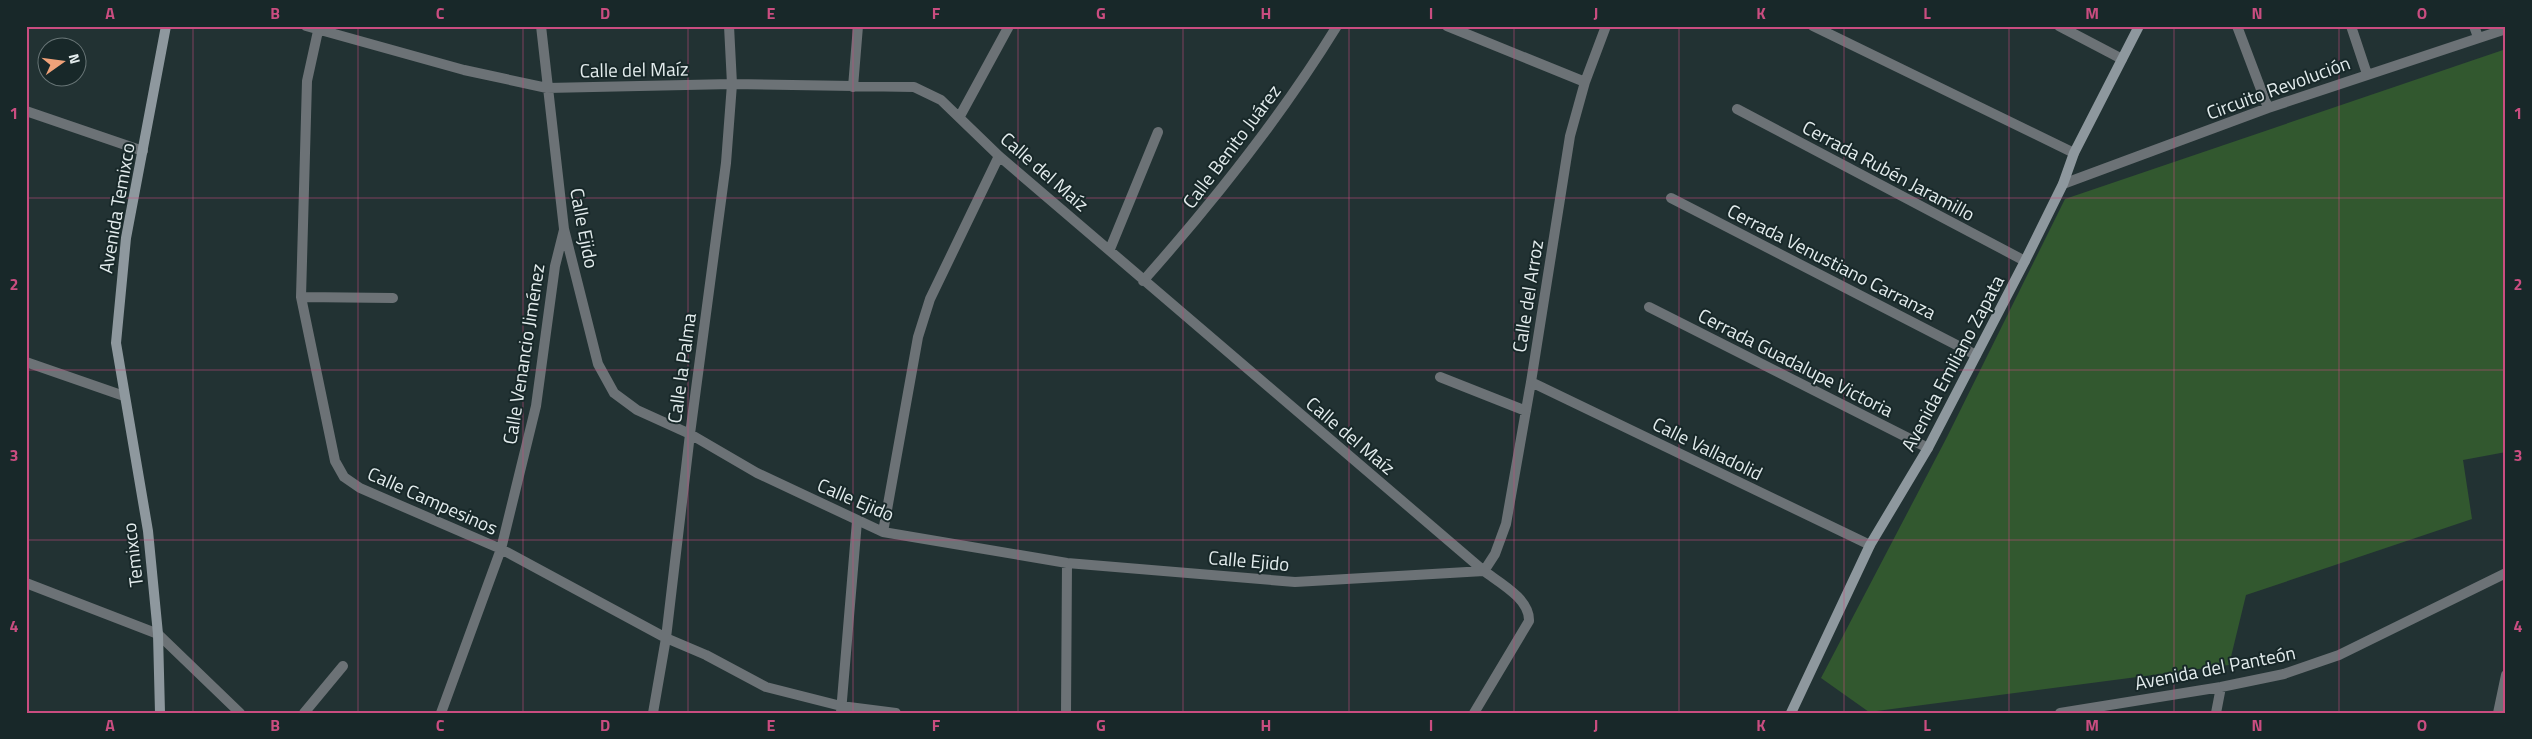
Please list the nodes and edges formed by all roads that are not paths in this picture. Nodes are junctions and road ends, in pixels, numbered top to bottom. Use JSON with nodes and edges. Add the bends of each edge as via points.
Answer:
{"nodes":[{"id":1,"x":166,"y":26,"type":"edge"},
{"id":2,"x":306,"y":26,"type":"edge"},
{"id":3,"x":541,"y":26,"type":"edge"},
{"id":4,"x":728,"y":26,"type":"edge"},
{"id":5,"x":858,"y":26,"type":"edge"},
{"id":6,"x":1009,"y":26,"type":"edge"},
{"id":7,"x":1337,"y":26,"type":"edge"},
{"id":8,"x":1446,"y":26,"type":"edge"},
{"id":9,"x":1606,"y":26,"type":"edge"},
{"id":10,"x":1813,"y":26,"type":"edge"},
{"id":11,"x":2059,"y":26,"type":"edge"},
{"id":12,"x":2138,"y":26,"type":"edge"},
{"id":13,"x":2237,"y":26,"type":"edge"},
{"id":14,"x":2351,"y":26,"type":"edge"},
{"id":15,"x":2506,"y":29,"type":"edge"},
{"id":16,"x":318,"y":31,"type":"junction"},
{"id":17,"x":2476,"y":31,"type":"edge"},
{"id":18,"x":2122,"y":59,"type":"junction"},
{"id":19,"x":2367,"y":74,"type":"junction"},
{"id":20,"x":1585,"y":82,"type":"junction"},
{"id":21,"x":732,"y":84,"type":"junction"},
{"id":22,"x":853,"y":87,"type":"junction"},
{"id":23,"x":547,"y":88,"type":"junction"},
{"id":24,"x":2268,"y":108,"type":"junction"},
{"id":25,"x":1737,"y":109,"type":"dead end"},
{"id":26,"x":26,"y":111,"type":"edge"},
{"id":27,"x":960,"y":116,"type":"junction"},
{"id":28,"x":1158,"y":132,"type":"dead end"},
{"id":29,"x":143,"y":150,"type":"junction"},
{"id":30,"x":2074,"y":153,"type":"junction"},
{"id":31,"x":999,"y":156,"type":"junction"},
{"id":32,"x":2063,"y":184,"type":"junction"},
{"id":33,"x":1671,"y":198,"type":"dead end"},
{"id":34,"x":564,"y":229,"type":"junction"},
{"id":35,"x":1110,"y":249,"type":"junction"},
{"id":36,"x":2025,"y":261,"type":"junction"},
{"id":37,"x":1143,"y":281,"type":"junction"},
{"id":38,"x":300,"y":297,"type":"junction"},
{"id":39,"x":394,"y":298,"type":"dead end"},
{"id":40,"x":1649,"y":308,"type":"dead end"},
{"id":41,"x":1976,"y":355,"type":"junction"},
{"id":42,"x":26,"y":362,"type":"edge"},
{"id":43,"x":1440,"y":377,"type":"dead end"},
{"id":44,"x":1531,"y":382,"type":"junction"},
{"id":45,"x":124,"y":396,"type":"junction"},
{"id":46,"x":1526,"y":411,"type":"junction"},
{"id":47,"x":690,"y":434,"type":"junction"},
{"id":48,"x":1928,"y":448,"type":"junction"},
{"id":49,"x":858,"y":521,"type":"junction"},
{"id":50,"x":883,"y":532,"type":"junction"},
{"id":51,"x":1870,"y":545,"type":"junction"},
{"id":52,"x":501,"y":549,"type":"junction"},
{"id":53,"x":1067,"y":563,"type":"junction"},
{"id":54,"x":1484,"y":571,"type":"junction"},
{"id":55,"x":2506,"y":573,"type":"edge"},
{"id":56,"x":26,"y":584,"type":"edge"},
{"id":57,"x":158,"y":634,"type":"junction"},
{"id":58,"x":666,"y":638,"type":"junction"},
{"id":59,"x":343,"y":666,"type":"dead end"},
{"id":60,"x":2506,"y":675,"type":"edge"},
{"id":61,"x":2221,"y":688,"type":"junction"},
{"id":62,"x":841,"y":709,"type":"edge"},
{"id":63,"x":160,"y":713,"type":"edge"},
{"id":64,"x":240,"y":713,"type":"edge"},
{"id":65,"x":304,"y":713,"type":"edge"},
{"id":66,"x":441,"y":713,"type":"edge"},
{"id":67,"x":653,"y":713,"type":"edge"},
{"id":68,"x":896,"y":713,"type":"edge"},
{"id":69,"x":1066,"y":713,"type":"edge"},
{"id":70,"x":1474,"y":713,"type":"edge"},
{"id":71,"x":1791,"y":713,"type":"edge"},
{"id":72,"x":2060,"y":713,"type":"edge"},
{"id":73,"x":2216,"y":713,"type":"edge"},
{"id":74,"x":2498,"y":713,"type":"edge"}],
"edges":[{"from":1,"to":29,"type":"main road","name":"Avenida Temixco"},
{"from":2,"to":16,"type":"street","name":"Calle del Maíz"},
{"from":3,"to":23,"type":"street","name":"Calle Ejido"},
{"from":4,"to":21,"type":"street","name":"Calle la Palma"},
{"from":5,"to":22,"type":"street"},
{"from":6,"to":27,"type":"street"},
{"from":7,"to":37,"type":"street","name":"Calle Benito Juárez","via":[[1307,75],[1202,215]]},
{"from":8,"to":20,"type":"street"},
{"from":9,"to":20,"type":"street","name":"Calle del Arroz"},
{"from":10,"to":30,"type":"street"},
{"from":11,"to":18,"type":"street"},
{"from":12,"to":18,"type":"main road","name":"Avenida Emiliano Zapata"},
{"from":13,"to":24,"type":"street"},
{"from":14,"to":19,"type":"street"},
{"from":15,"to":17,"type":"street","name":"Circuito Revolución"},
{"from":16,"to":23,"type":"street","name":"Calle del Maíz","via":[[464,70]]},
{"from":16,"to":38,"type":"street","name":"Calle Campesinos","via":[[307,81]]},
{"from":17,"to":19,"type":"street","name":"Circuito Revolución"},
{"from":18,"to":30,"type":"main road","name":"Avenida Emiliano Zapata"},
{"from":19,"to":24,"type":"street","name":"Circuito Revolución"},
{"from":20,"to":44,"type":"street","name":"Calle del Arroz","via":[[1570,136]]},
{"from":21,"to":22,"type":"street","name":"Calle del Maíz"},
{"from":21,"to":23,"type":"street","name":"Calle del Maíz"},
{"from":21,"to":47,"type":"street","name":"Calle la Palma","via":[[726,163]]},
{"from":22,"to":27,"type":"street","name":"Calle del Maíz","via":[[914,87],[941,100]]},
{"from":23,"to":34,"type":"street","name":"Calle Ejido"},
{"from":24,"to":32,"type":"street","name":"Circuito Revolución"},
{"from":25,"to":36,"type":"street","name":"Cerrada Rubén Jaramillo"},
{"from":26,"to":29,"type":"street"},
{"from":27,"to":31,"type":"street","name":"Calle del Maíz"},
{"from":28,"to":35,"type":"street"},
{"from":29,"to":45,"type":"main road","name":"Avenida Temixco","via":[[126,238],[119,296],[116,343]]},
{"from":30,"to":32,"type":"main road","name":"Avenida Emiliano Zapata"},
{"from":31,"to":35,"type":"street","name":"Calle del Maíz"},
{"from":31,"to":50,"type":"street","via":[[930,299],[918,337]]},
{"from":32,"to":36,"type":"main road","name":"Avenida Emiliano Zapata"},
{"from":33,"to":41,"type":"street","name":"Cerrada Venustiano Carranza"},
{"from":34,"to":47,"type":"street","name":"Calle Ejido","via":[[598,364],[614,393],[637,410]]},
{"from":34,"to":52,"type":"street","name":"Calle Venancio Jiménez","via":[[555,266],[536,406]]},
{"from":35,"to":37,"type":"street","name":"Calle del Maíz"},
{"from":36,"to":41,"type":"main road","name":"Avenida Emiliano Zapata"},
{"from":37,"to":54,"type":"street","name":"Calle del Maíz"},
{"from":38,"to":39,"type":"street"},
{"from":38,"to":52,"type":"street","name":"Calle Campesinos","via":[[335,461],[344,478],[360,488]]},
{"from":40,"to":48,"type":"street","name":"Cerrada Guadalupe Victoria"},
{"from":41,"to":48,"type":"main road","name":"Avenida Emiliano Zapata"},
{"from":42,"to":45,"type":"street"},
{"from":43,"to":46,"type":"street"},
{"from":44,"to":46,"type":"street","name":"Calle del Arroz"},
{"from":44,"to":51,"type":"street","name":"Calle Valladolid"},
{"from":45,"to":57,"type":"main road","name":"Temixco","via":[[148,531]]},
{"from":46,"to":54,"type":"street","name":"Calle del Arroz","via":[[1506,524],[1495,554]]},
{"from":47,"to":49,"type":"street","name":"Calle Ejido","via":[[757,473]]},
{"from":47,"to":58,"type":"street","name":"Calle la Palma"},
{"from":48,"to":51,"type":"main road","name":"Avenida Emiliano Zapata"},
{"from":49,"to":50,"type":"street","name":"Calle Ejido"},
{"from":49,"to":62,"type":"street"},
{"from":50,"to":53,"type":"street","name":"Calle Ejido"},
{"from":51,"to":71,"type":"main road","name":"Avenida Emiliano Zapata"},
{"from":52,"to":58,"type":"street","name":"Calle Campesinos"},
{"from":52,"to":66,"type":"street","name":"Calle Venancio Jiménez"},
{"from":53,"to":54,"type":"street","name":"Calle Ejido","via":[[1295,582]]},
{"from":53,"to":69,"type":"street"},
{"from":54,"to":70,"type":"street","name":"Calle del Maíz","via":[[1527,607],[1529,621]]},
{"from":55,"to":61,"type":"street","name":"Avenida del Panteón","via":[[2339,655],[2284,674]]},
{"from":56,"to":57,"type":"street"},
{"from":57,"to":63,"type":"main road","name":"Temixco"},
{"from":57,"to":64,"type":"street"},
{"from":58,"to":62,"type":"street","name":"Calle Campesinos","via":[[766,687]]},
{"from":58,"to":67,"type":"street","name":"Calle la Palma"},
{"from":59,"to":65,"type":"street"},
{"from":60,"to":74,"type":"street"},
{"from":61,"to":72,"type":"street","name":"Avenida del Panteón"},
{"from":61,"to":73,"type":"street"},
{"from":62,"to":68,"type":"street","name":"Calle Campesinos"}]}
